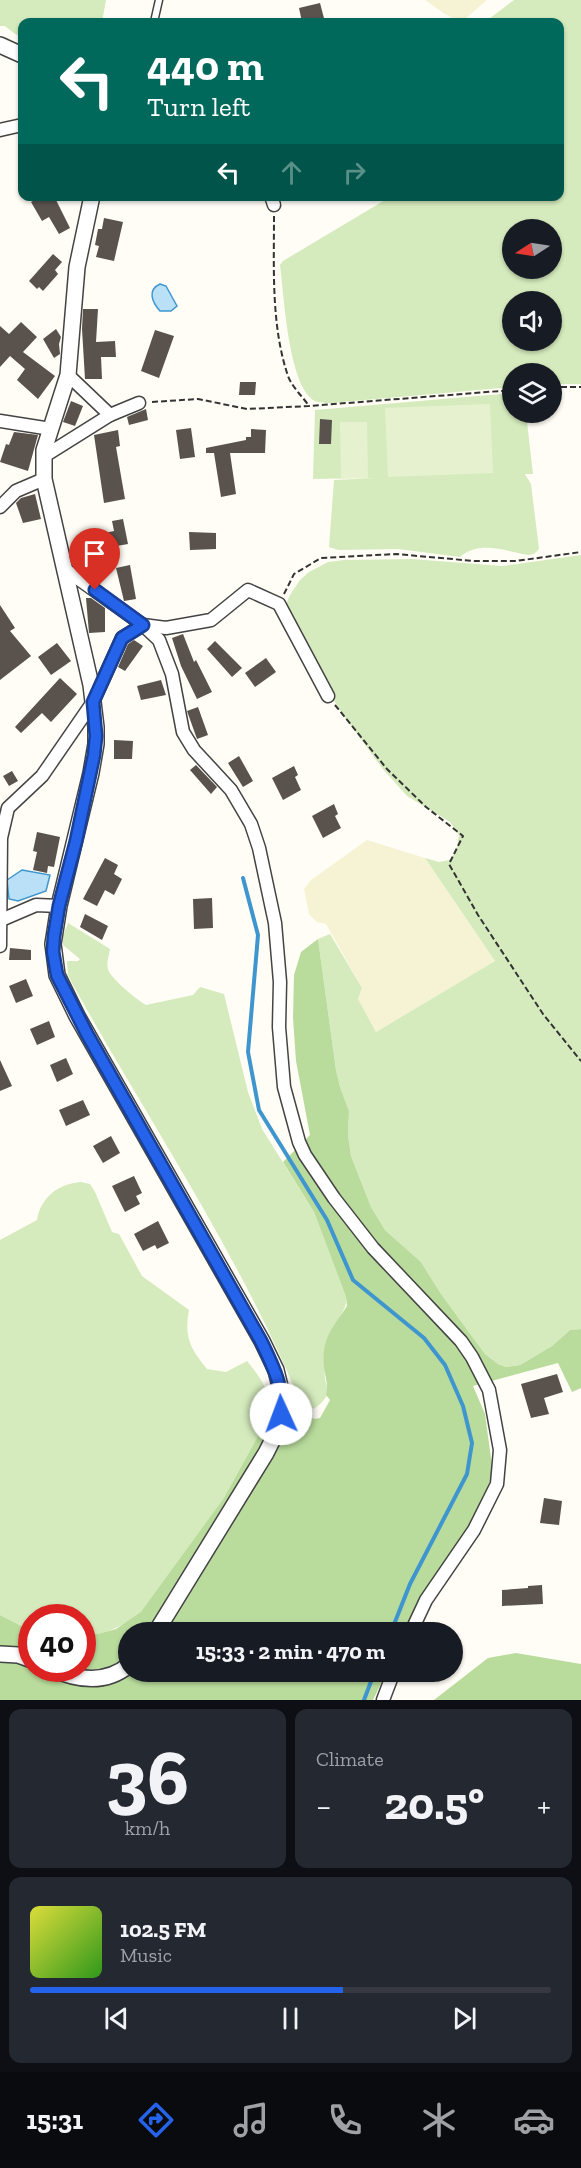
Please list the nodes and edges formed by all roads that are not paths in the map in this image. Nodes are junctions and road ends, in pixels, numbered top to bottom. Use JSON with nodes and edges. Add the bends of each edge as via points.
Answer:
{"nodes":[{"id":1,"x":159,"y":0,"type":"edge"},
{"id":2,"x":155,"y":18,"type":"edge"},
{"id":3,"x":0,"y":45,"type":"edge"},
{"id":4,"x":18,"y":53,"type":"edge"},
{"id":5,"x":18,"y":126,"type":"edge"},
{"id":6,"x":0,"y":130,"type":"edge"},
{"id":7,"x":91,"y":201,"type":"edge"},
{"id":8,"x":68,"y":375,"type":"junction"},
{"id":9,"x":139,"y":403,"type":"road end"},
{"id":10,"x":110,"y":416,"type":"junction"},
{"id":11,"x":0,"y":421,"type":"edge"},
{"id":12,"x":51,"y":429,"type":"junction"},
{"id":13,"x":43,"y":456,"type":"junction"},
{"id":14,"x":44,"y":479,"type":"junction"},
{"id":15,"x":0,"y":507,"type":"edge"},
{"id":16,"x":66,"y":570,"type":"junction"},
{"id":17,"x":143,"y":625,"type":"junction"},
{"id":18,"x":328,"y":696,"type":"road end"},
{"id":19,"x":93,"y":702,"type":"junction"},
{"id":20,"x":59,"y":906,"type":"junction"},
{"id":21,"x":1,"y":920,"type":"edge"},
{"id":22,"x":0,"y":946,"type":"edge"},
{"id":23,"x":162,"y":1622,"type":"edge"},
{"id":24,"x":416,"y":1622,"type":"edge"},
{"id":25,"x":0,"y":1654,"type":"edge"},
{"id":26,"x":18,"y":1655,"type":"edge"},
{"id":27,"x":118,"y":1673,"type":"edge"},
{"id":28,"x":96,"y":1679,"type":"edge"},
{"id":29,"x":390,"y":1682,"type":"edge"},
{"id":30,"x":383,"y":1700,"type":"edge"}],
"edges":[{"from":1,"to":2,"type":"lane"},
{"from":3,"to":4,"type":"street"},
{"from":5,"to":6,"type":"street"},
{"from":7,"to":8,"type":"street","via":[[77,267]]},
{"from":8,"to":10,"type":"street"},
{"from":8,"to":12,"type":"street"},
{"from":9,"to":10,"type":"street"},
{"from":10,"to":13,"type":"street"},
{"from":11,"to":12,"type":"street"},
{"from":12,"to":13,"type":"street"},
{"from":13,"to":14,"type":"street"},
{"from":14,"to":15,"type":"street","via":[[16,491]]},
{"from":14,"to":16,"type":"street"},
{"from":16,"to":17,"type":"street"},
{"from":16,"to":19,"type":"street"},
{"from":17,"to":18,"type":"street","via":[[166,628],[211,620],[248,590],[279,604]]},
{"from":17,"to":19,"type":"street","via":[[122,638]]},
{"from":17,"to":24,"type":"street","via":[[159,640],[172,674],[183,732],[194,750],[231,790],[251,824],[259,848],[275,923],[284,1087],[299,1142],[365,1239],[466,1349],[489,1390],[500,1450],[497,1484],[474,1530],[426,1600]]},
{"from":19,"to":20,"type":"street","via":[[94,755]]},
{"from":19,"to":21,"type":"street","via":[[42,776],[8,808],[1,838]]},
{"from":20,"to":21,"type":"street","via":[[36,905]]},
{"from":20,"to":23,"type":"street","via":[[53,952],[62,987],[261,1341],[276,1370],[282,1395],[281,1414],[266,1453]]},
{"from":21,"to":22,"type":"street"},
{"from":25,"to":26,"type":"street"},
{"from":27,"to":28,"type":"street"},
{"from":29,"to":30,"type":"street"}]}
